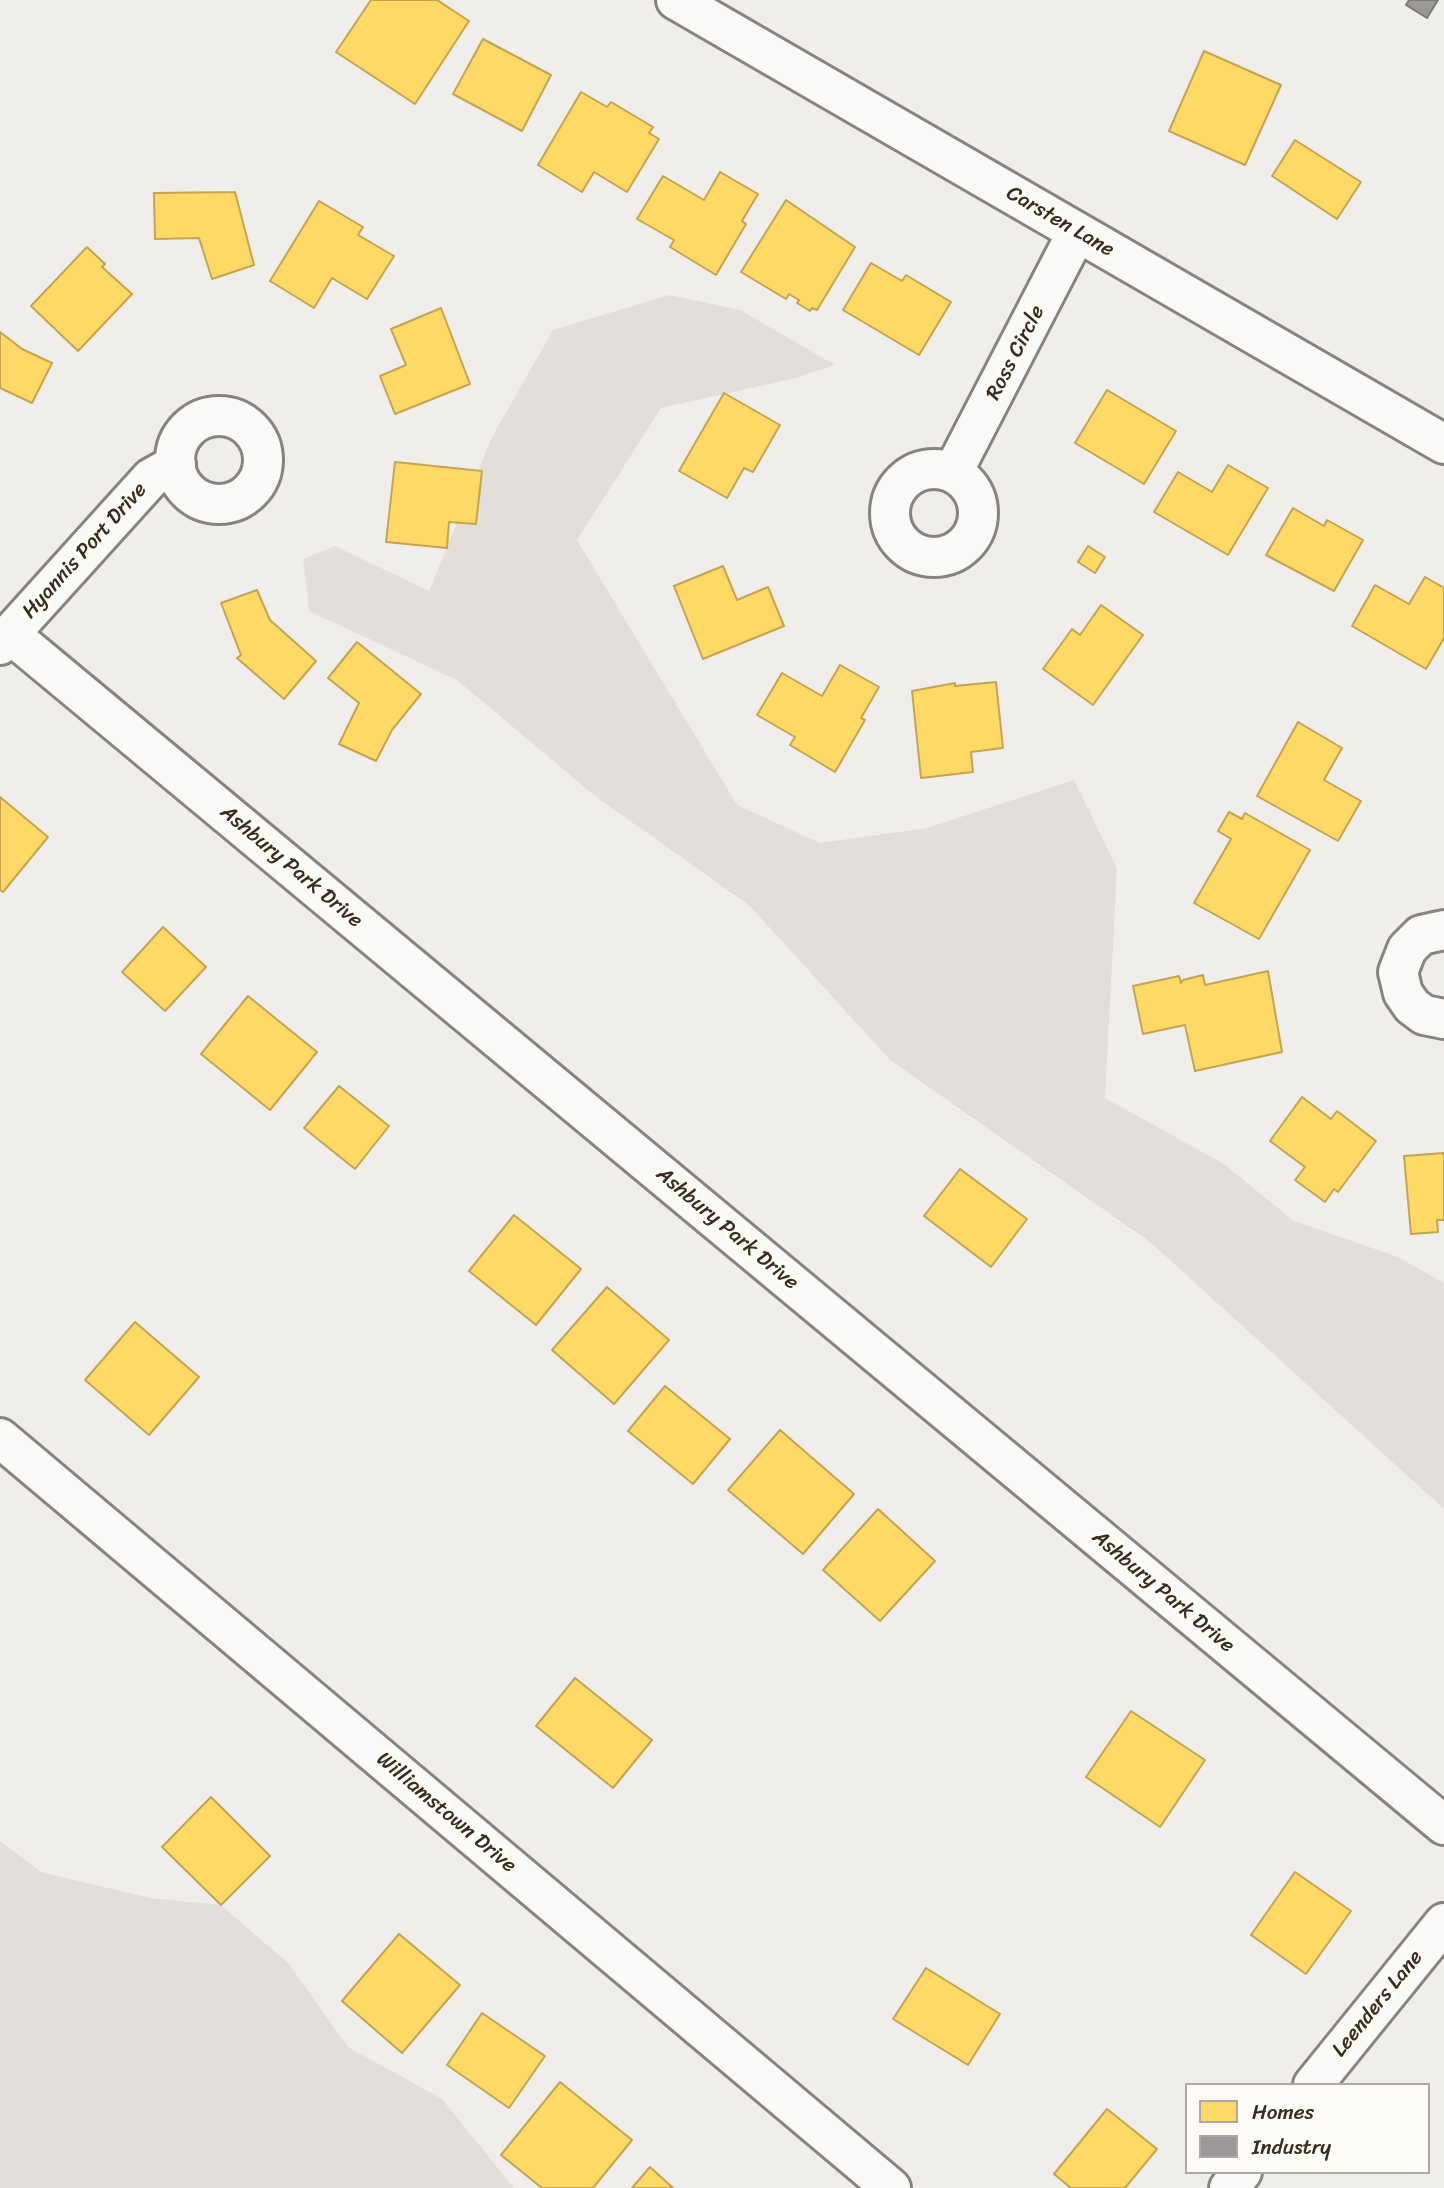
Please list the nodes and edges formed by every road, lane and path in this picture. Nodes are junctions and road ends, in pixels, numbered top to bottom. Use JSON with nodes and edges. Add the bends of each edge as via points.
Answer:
{"nodes":[{"id":1,"x":676,"y":0,"type":"edge"},
{"id":2,"x":1077,"y":232,"type":"junction"},
{"id":3,"x":1444,"y":444,"type":"edge"},
{"id":4,"x":176,"y":464,"type":"dead end"},
{"id":5,"x":953,"y":472,"type":"dead end"},
{"id":6,"x":5,"y":640,"type":"edge"},
{"id":7,"x":1444,"y":929,"type":"edge"},
{"id":8,"x":1444,"y":1019,"type":"edge"},
{"id":9,"x":0,"y":1438,"type":"edge"},
{"id":10,"x":1444,"y":1825,"type":"edge"},
{"id":11,"x":1444,"y":1923,"type":"edge"},
{"id":12,"x":1315,"y":2083,"type":"edge"},
{"id":13,"x":1240,"y":2174,"type":"edge"},
{"id":14,"x":891,"y":2188,"type":"edge"},
{"id":15,"x":1229,"y":2188,"type":"edge"}],
"edges":[{"from":1,"to":2,"type":"street","name":"Carsten Lane"},
{"from":2,"to":3,"type":"street","name":"Carsten Lane"},
{"from":2,"to":5,"type":"street","name":"Ross Circle"},
{"from":4,"to":6,"type":"street","name":"Hyannis Port Drive","via":[[151,478]]},
{"from":6,"to":10,"type":"street","name":"Ashbury Park Drive"},
{"from":7,"to":8,"type":"street","via":[[1421,936],[1407,949],[1398,971],[1403,993],[1412,1006],[1424,1015]]},
{"from":9,"to":14,"type":"street","name":"Williamstown Drive"},
{"from":11,"to":12,"type":"street","name":"Leenders Lane"},
{"from":13,"to":15,"type":"street"}]}
